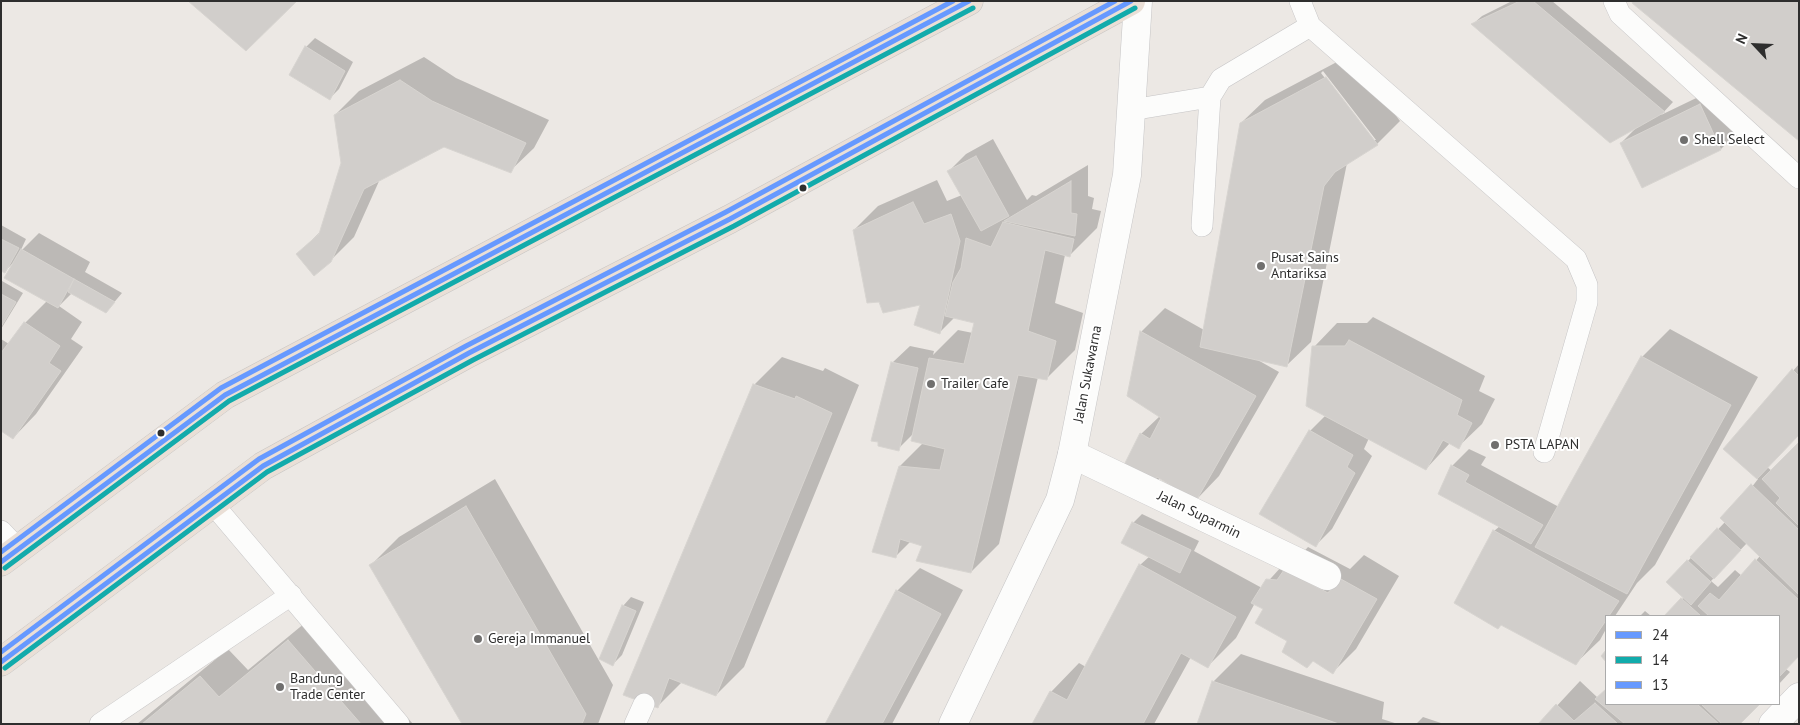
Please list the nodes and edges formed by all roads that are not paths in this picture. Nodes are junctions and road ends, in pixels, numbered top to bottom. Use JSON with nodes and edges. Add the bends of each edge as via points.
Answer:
{"nodes":[{"id":1,"x":970,"y":1,"type":"edge"},
{"id":2,"x":1131,"y":1,"type":"edge"},
{"id":3,"x":1138,"y":1,"type":"edge"},
{"id":4,"x":1300,"y":1,"type":"edge"},
{"id":5,"x":1614,"y":1,"type":"edge"},
{"id":6,"x":1310,"y":26,"type":"junction"},
{"id":7,"x":1210,"y":97,"type":"junction"},
{"id":8,"x":1131,"y":110,"type":"junction"},
{"id":9,"x":1799,"y":178,"type":"edge"},
{"id":10,"x":1202,"y":226,"type":"dead end"},
{"id":11,"x":1544,"y":452,"type":"dead end"},
{"id":12,"x":1072,"y":454,"type":"junction"},
{"id":13,"x":212,"y":503,"type":"junction"},
{"id":14,"x":7,"y":548,"type":"edge"},
{"id":15,"x":1326,"y":576,"type":"dead end"},
{"id":16,"x":291,"y":596,"type":"junction"},
{"id":17,"x":1,"y":662,"type":"edge"},
{"id":18,"x":1799,"y":697,"type":"edge"},
{"id":19,"x":644,"y":704,"type":"dead end"},
{"id":20,"x":100,"y":724,"type":"edge"},
{"id":21,"x":399,"y":724,"type":"edge"},
{"id":22,"x":635,"y":724,"type":"edge"},
{"id":23,"x":953,"y":724,"type":"edge"},
{"id":24,"x":1773,"y":724,"type":"edge"}],
"edges":[{"from":1,"to":14,"type":"highway","via":[[225,395]]},
{"from":2,"to":13,"type":"highway","via":[[730,219],[443,367],[263,466]]},
{"from":3,"to":8,"type":"street","name":"Jalan Sukawarna"},
{"from":4,"to":6,"type":"lane"},
{"from":5,"to":9,"type":"lane","via":[[1620,14]]},
{"from":6,"to":7,"type":"lane","via":[[1221,80]]},
{"from":6,"to":11,"type":"lane","via":[[1576,259],[1587,286],[1587,302]]},
{"from":7,"to":8,"type":"lane"},
{"from":7,"to":10,"type":"lane"},
{"from":8,"to":12,"type":"street","name":"Jalan Sukawarna","via":[[1127,175]]},
{"from":12,"to":15,"type":"street","name":"Jalan Suparmin"},
{"from":12,"to":23,"type":"street","name":"Jalan Sukawarna","via":[[1060,500]]},
{"from":13,"to":16,"type":"lane"},
{"from":13,"to":17,"type":"highway"},
{"from":16,"to":20,"type":"lane"},
{"from":16,"to":21,"type":"lane"},
{"from":18,"to":24,"type":"street"},
{"from":19,"to":22,"type":"lane"}]}
